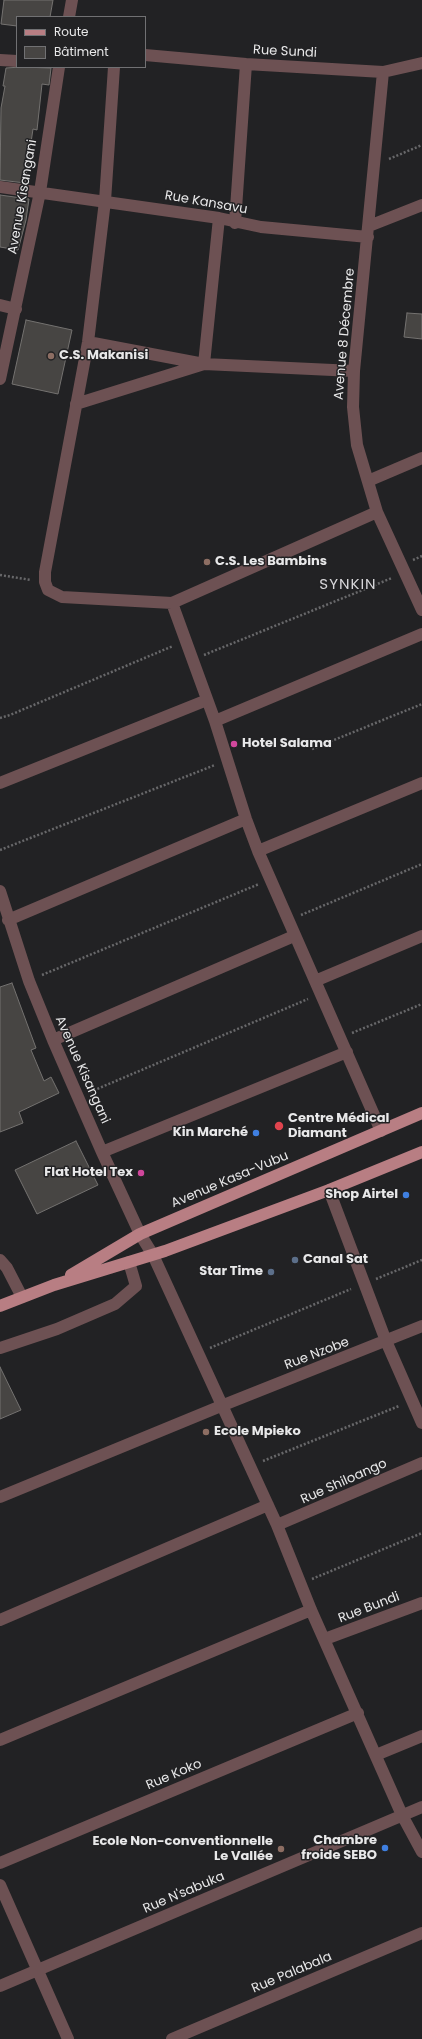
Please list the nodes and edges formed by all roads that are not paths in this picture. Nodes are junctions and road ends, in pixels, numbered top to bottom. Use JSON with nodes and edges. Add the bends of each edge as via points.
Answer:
{"nodes":[{"id":1,"x":72,"y":0,"type":"edge"},
{"id":2,"x":69,"y":16,"type":"edge"},
{"id":3,"x":146,"y":55,"type":"edge"},
{"id":4,"x":0,"y":60,"type":"edge"},
{"id":5,"x":16,"y":61,"type":"edge"},
{"id":6,"x":422,"y":63,"type":"edge"},
{"id":7,"x":246,"y":64,"type":"junction"},
{"id":8,"x":59,"y":68,"type":"edge"},
{"id":9,"x":114,"y":68,"type":"edge"},
{"id":10,"x":383,"y":72,"type":"junction"},
{"id":11,"x":0,"y":188,"type":"edge"},
{"id":12,"x":40,"y":192,"type":"junction"},
{"id":13,"x":105,"y":201,"type":"junction"},
{"id":14,"x":422,"y":205,"type":"edge"},
{"id":15,"x":219,"y":218,"type":"junction"},
{"id":16,"x":235,"y":222,"type":"junction"},
{"id":17,"x":368,"y":231,"type":"junction"},
{"id":18,"x":0,"y":305,"type":"edge"},
{"id":19,"x":16,"y":309,"type":"junction"},
{"id":20,"x":88,"y":342,"type":"junction"},
{"id":21,"x":204,"y":364,"type":"junction"},
{"id":22,"x":354,"y":371,"type":"junction"},
{"id":23,"x":0,"y":379,"type":"edge"},
{"id":24,"x":76,"y":404,"type":"junction"},
{"id":25,"x":422,"y":458,"type":"edge"},
{"id":26,"x":368,"y":480,"type":"junction"},
{"id":27,"x":377,"y":512,"type":"junction"},
{"id":28,"x":172,"y":603,"type":"junction"},
{"id":29,"x":422,"y":610,"type":"edge"},
{"id":30,"x":422,"y":634,"type":"edge"},
{"id":31,"x":208,"y":700,"type":"junction"},
{"id":32,"x":215,"y":721,"type":"junction"},
{"id":33,"x":0,"y":783,"type":"edge"},
{"id":34,"x":422,"y":783,"type":"edge"},
{"id":35,"x":246,"y":819,"type":"junction"},
{"id":36,"x":258,"y":851,"type":"junction"},
{"id":37,"x":0,"y":891,"type":"edge"},
{"id":38,"x":8,"y":920,"type":"junction"},
{"id":39,"x":294,"y":936,"type":"junction"},
{"id":40,"x":422,"y":936,"type":"edge"},
{"id":41,"x":315,"y":981,"type":"junction"},
{"id":42,"x":52,"y":1040,"type":"junction"},
{"id":43,"x":347,"y":1052,"type":"junction"},
{"id":44,"x":422,"y":1113,"type":"edge"},
{"id":45,"x":381,"y":1131,"type":"junction"},
{"id":46,"x":102,"y":1152,"type":"junction"},
{"id":47,"x":422,"y":1152,"type":"edge"},
{"id":48,"x":329,"y":1190,"type":"junction"},
{"id":49,"x":140,"y":1234,"type":"junction"},
{"id":50,"x":153,"y":1255,"type":"junction"},
{"id":51,"x":0,"y":1260,"type":"edge"},
{"id":52,"x":129,"y":1262,"type":"junction"},
{"id":53,"x":54,"y":1285,"type":"junction"},
{"id":54,"x":22,"y":1297,"type":"junction"},
{"id":55,"x":0,"y":1306,"type":"edge"},
{"id":56,"x":422,"y":1326,"type":"edge"},
{"id":57,"x":386,"y":1341,"type":"junction"},
{"id":58,"x":0,"y":1348,"type":"edge"},
{"id":59,"x":221,"y":1406,"type":"junction"},
{"id":60,"x":422,"y":1423,"type":"edge"},
{"id":61,"x":422,"y":1463,"type":"edge"},
{"id":62,"x":0,"y":1497,"type":"edge"},
{"id":63,"x":268,"y":1506,"type":"junction"},
{"id":64,"x":277,"y":1526,"type":"junction"},
{"id":65,"x":422,"y":1603,"type":"edge"},
{"id":66,"x":311,"y":1610,"type":"junction"},
{"id":67,"x":0,"y":1620,"type":"edge"},
{"id":68,"x":325,"y":1639,"type":"junction"},
{"id":69,"x":358,"y":1713,"type":"junction"},
{"id":70,"x":422,"y":1736,"type":"edge"},
{"id":71,"x":0,"y":1740,"type":"edge"},
{"id":72,"x":376,"y":1755,"type":"junction"},
{"id":73,"x":422,"y":1807,"type":"edge"},
{"id":74,"x":402,"y":1815,"type":"junction"},
{"id":75,"x":422,"y":1852,"type":"edge"},
{"id":76,"x":0,"y":1863,"type":"edge"},
{"id":77,"x":0,"y":1884,"type":"edge"},
{"id":78,"x":422,"y":1933,"type":"edge"},
{"id":79,"x":38,"y":1971,"type":"junction"},
{"id":80,"x":0,"y":1986,"type":"edge"},
{"id":81,"x":68,"y":2039,"type":"edge"},
{"id":82,"x":172,"y":2039,"type":"edge"}],
"edges":[{"from":1,"to":2,"type":"street"},
{"from":3,"to":7,"type":"street","name":"Rue Sundi"},
{"from":4,"to":5,"type":"street"},
{"from":6,"to":10,"type":"street","name":"Rue Sundi"},
{"from":7,"to":10,"type":"street","name":"Rue Sundi"},
{"from":7,"to":16,"type":"street"},
{"from":8,"to":12,"type":"street","name":"Avenue Kisangani"},
{"from":9,"to":13,"type":"street"},
{"from":10,"to":17,"type":"street","name":"Avenue 8 Décembre"},
{"from":11,"to":12,"type":"street","name":"Rue Kansavu"},
{"from":12,"to":13,"type":"street","name":"Rue Kansavu"},
{"from":12,"to":19,"type":"street","name":"Avenue Kisangani"},
{"from":13,"to":15,"type":"street","name":"Rue Kansavu"},
{"from":13,"to":20,"type":"street"},
{"from":14,"to":17,"type":"street","name":"Rue Kansavu"},
{"from":15,"to":16,"type":"street","name":"Rue Kansavu"},
{"from":15,"to":21,"type":"street"},
{"from":16,"to":17,"type":"street","name":"Rue Kansavu","via":[[261,228]]},
{"from":17,"to":22,"type":"street","name":"Avenue 8 Décembre"},
{"from":18,"to":19,"type":"street"},
{"from":19,"to":23,"type":"street","name":"Avenue Kisangani"},
{"from":20,"to":21,"type":"street"},
{"from":20,"to":24,"type":"street"},
{"from":21,"to":22,"type":"street"},
{"from":21,"to":24,"type":"street"},
{"from":22,"to":26,"type":"street","name":"Avenue 8 Décembre","via":[[354,430]]},
{"from":24,"to":28,"type":"street","via":[[45,572],[48,590],[62,597]]},
{"from":25,"to":26,"type":"street"},
{"from":26,"to":27,"type":"street","name":"Avenue 8 Décembre"},
{"from":27,"to":28,"type":"street"},
{"from":27,"to":29,"type":"street","name":"Avenue 8 Décembre"},
{"from":28,"to":31,"type":"street"},
{"from":30,"to":32,"type":"street"},
{"from":31,"to":32,"type":"street"},
{"from":31,"to":33,"type":"street"},
{"from":32,"to":35,"type":"street"},
{"from":34,"to":36,"type":"street"},
{"from":35,"to":36,"type":"street"},
{"from":35,"to":38,"type":"street"},
{"from":36,"to":39,"type":"street"},
{"from":37,"to":38,"type":"street","name":"Avenue Kisangani"},
{"from":38,"to":42,"type":"street","name":"Avenue Kisangani","via":[[28,981]]},
{"from":39,"to":41,"type":"street"},
{"from":39,"to":42,"type":"street"},
{"from":40,"to":41,"type":"street"},
{"from":41,"to":43,"type":"street"},
{"from":42,"to":46,"type":"street","name":"Avenue Kisangani"},
{"from":43,"to":45,"type":"street"},
{"from":43,"to":46,"type":"street"},
{"from":44,"to":45,"type":"main road","name":"Avenue Kasa-Vubu"},
{"from":45,"to":49,"type":"main road","name":"Avenue Kasa-Vubu"},
{"from":46,"to":49,"type":"street","name":"Avenue Kisangani"},
{"from":47,"to":48,"type":"main road","name":"Avenue Kasa-Vubu"},
{"from":48,"to":50,"type":"main road","name":"Avenue Kasa-Vubu"},
{"from":48,"to":57,"type":"street"},
{"from":49,"to":50,"type":"street","name":"Avenue Kisangani"},
{"from":49,"to":53,"type":"main road","name":"Avenue Kasa-Vubu"},
{"from":50,"to":52,"type":"main road","name":"Avenue Kasa-Vubu"},
{"from":50,"to":59,"type":"street","name":"Avenue Kisangani"},
{"from":51,"to":54,"type":"street"},
{"from":52,"to":53,"type":"main road","name":"Avenue Kasa-Vubu"},
{"from":52,"to":58,"type":"street","via":[[136,1286],[115,1304],[57,1329]]},
{"from":53,"to":54,"type":"main road","name":"Avenue Kasa-Vubu"},
{"from":54,"to":55,"type":"main road","name":"Avenue Kasa-Vubu"},
{"from":56,"to":57,"type":"street","name":"Rue Nzobe"},
{"from":57,"to":59,"type":"street","name":"Rue Nzobe"},
{"from":57,"to":60,"type":"street"},
{"from":59,"to":62,"type":"street","name":"Rue Nzobe"},
{"from":59,"to":63,"type":"street","name":"Avenue Kisangani"},
{"from":61,"to":64,"type":"street","name":"Rue Shiloango"},
{"from":63,"to":64,"type":"street","name":"Avenue Kisangani"},
{"from":63,"to":67,"type":"street"},
{"from":64,"to":66,"type":"street","name":"Avenue Kisangani"},
{"from":65,"to":68,"type":"street","name":"Rue Bundi"},
{"from":66,"to":68,"type":"street","name":"Avenue Kisangani"},
{"from":66,"to":71,"type":"street"},
{"from":68,"to":69,"type":"street","name":"Avenue Kisangani"},
{"from":69,"to":72,"type":"street","name":"Avenue Kisangani"},
{"from":69,"to":76,"type":"street","name":"Rue Koko"},
{"from":70,"to":72,"type":"street"},
{"from":72,"to":74,"type":"street","name":"Avenue Kisangani"},
{"from":73,"to":74,"type":"street","name":"Rue N'sabuka"},
{"from":74,"to":75,"type":"street","name":"Avenue Kisangani"},
{"from":74,"to":79,"type":"street","name":"Rue N'sabuka"},
{"from":77,"to":79,"type":"street"},
{"from":78,"to":82,"type":"street","name":"Rue Palabala"},
{"from":79,"to":80,"type":"street","name":"Rue N'sabuka"},
{"from":79,"to":81,"type":"street"}]}
